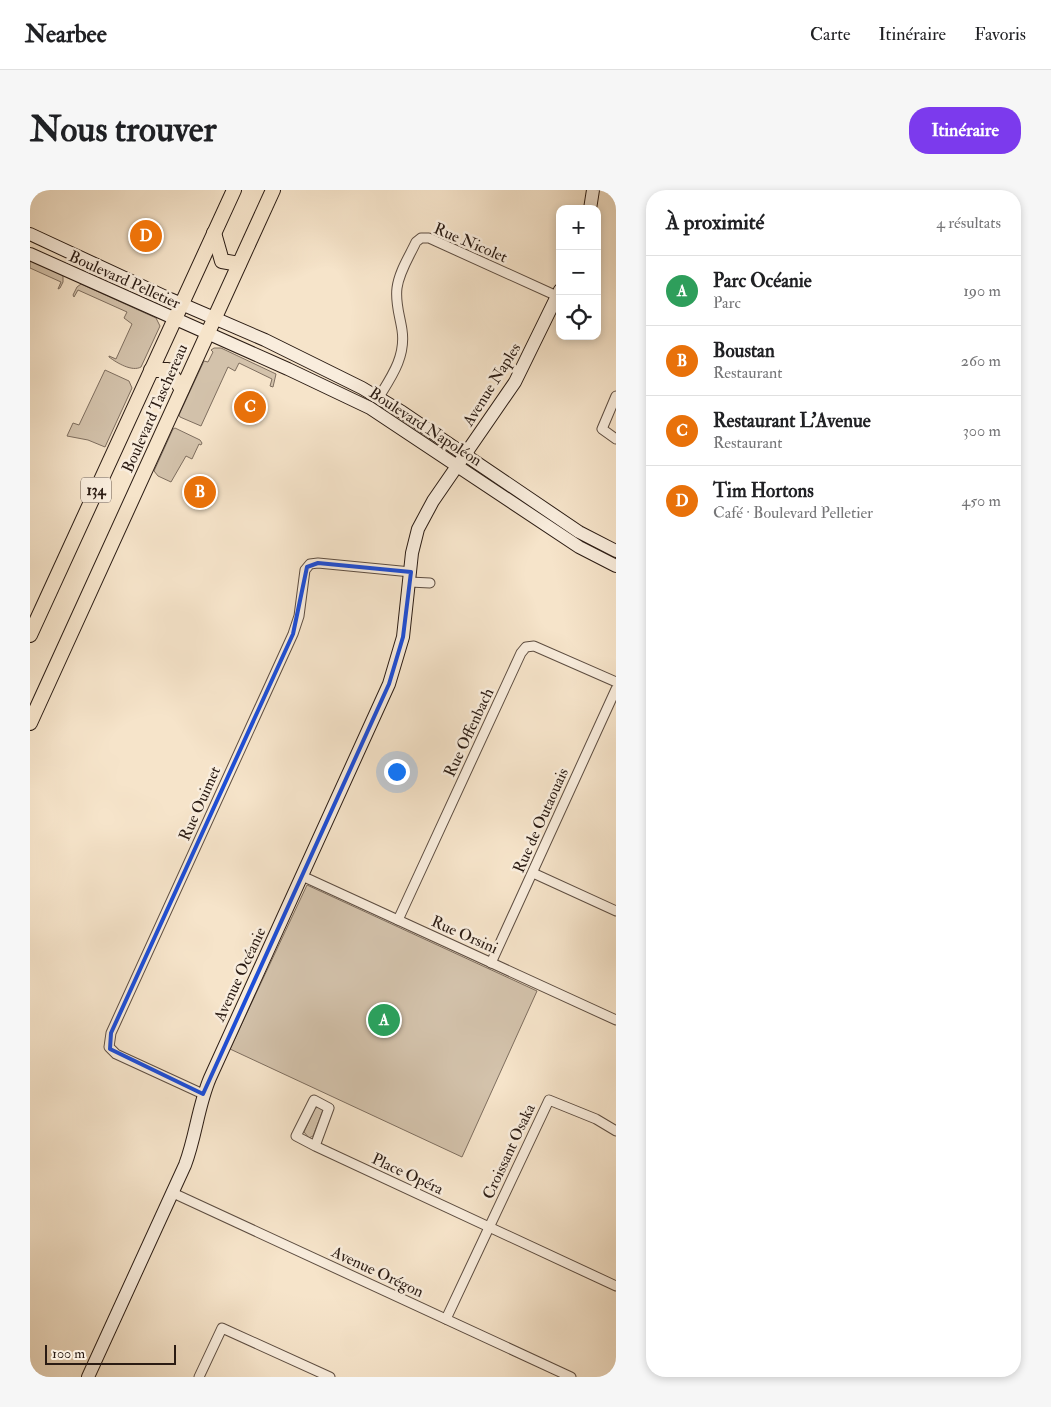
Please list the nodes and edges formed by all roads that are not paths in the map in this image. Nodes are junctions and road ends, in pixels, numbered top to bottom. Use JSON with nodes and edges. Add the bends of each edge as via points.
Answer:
{"nodes":[{"id":1,"x":234,"y":190,"type":"edge"},
{"id":2,"x":273,"y":190,"type":"edge"},
{"id":3,"x":594,"y":190,"type":"edge"},
{"id":4,"x":591,"y":205,"type":"edge"},
{"id":5,"x":214,"y":233,"type":"junction"},
{"id":6,"x":30,"y":234,"type":"edge"},
{"id":7,"x":30,"y":254,"type":"edge"},
{"id":8,"x":83,"y":258,"type":"junction"},
{"id":9,"x":239,"y":264,"type":"junction"},
{"id":10,"x":75,"y":274,"type":"junction"},
{"id":11,"x":556,"y":292,"type":"edge"},
{"id":12,"x":557,"y":295,"type":"edge"},
{"id":13,"x":182,"y":304,"type":"junction"},
{"id":14,"x":214,"y":318,"type":"junction"},
{"id":15,"x":174,"y":319,"type":"junction"},
{"id":16,"x":207,"y":333,"type":"junction"},
{"id":17,"x":295,"y":354,"type":"junction"},
{"id":18,"x":288,"y":369,"type":"junction"},
{"id":19,"x":151,"y":370,"type":"junction"},
{"id":20,"x":182,"y":389,"type":"junction"},
{"id":21,"x":616,"y":396,"type":"edge"},
{"id":22,"x":379,"y":397,"type":"junction"},
{"id":23,"x":616,"y":439,"type":"edge"},
{"id":24,"x":462,"y":460,"type":"junction"},
{"id":25,"x":616,"y":551,"type":"edge"},
{"id":26,"x":616,"y":566,"type":"edge"},
{"id":27,"x":410,"y":577,"type":"junction"},
{"id":28,"x":430,"y":583,"type":"dead end"},
{"id":29,"x":30,"y":635,"type":"edge"},
{"id":30,"x":616,"y":682,"type":"edge"},
{"id":31,"x":616,"y":689,"type":"edge"},
{"id":32,"x":30,"y":723,"type":"edge"},
{"id":33,"x":533,"y":873,"type":"junction"},
{"id":34,"x":302,"y":876,"type":"junction"},
{"id":35,"x":616,"y":911,"type":"edge"},
{"id":36,"x":398,"y":920,"type":"junction"},
{"id":37,"x":491,"y":963,"type":"junction"},
{"id":38,"x":616,"y":1020,"type":"edge"},
{"id":39,"x":203,"y":1094,"type":"junction"},
{"id":40,"x":616,"y":1131,"type":"edge"},
{"id":41,"x":315,"y":1146,"type":"junction"},
{"id":42,"x":173,"y":1193,"type":"junction"},
{"id":43,"x":488,"y":1228,"type":"junction"},
{"id":44,"x":616,"y":1286,"type":"edge"},
{"id":45,"x":446,"y":1319,"type":"junction"},
{"id":46,"x":551,"y":1373,"type":"edge"},
{"id":47,"x":88,"y":1377,"type":"edge"},
{"id":48,"x":199,"y":1377,"type":"edge"},
{"id":49,"x":330,"y":1377,"type":"edge"},
{"id":50,"x":571,"y":1377,"type":"edge"}],
"edges":[{"from":1,"to":5,"type":"main road","name":"Boulevard Taschereau","number":"134"},
{"from":2,"to":9,"type":"main road","name":"Boulevard Taschereau","number":"134"},
{"from":3,"to":4,"type":"street"},
{"from":5,"to":9,"type":"main road","via":[[222,261]]},
{"from":5,"to":13,"type":"main road","name":"Boulevard Taschereau","number":"134"},
{"from":6,"to":8,"type":"street","name":"Boulevard Pelletier"},
{"from":7,"to":10,"type":"street","name":"Boulevard Pelletier"},
{"from":8,"to":10,"type":"street"},
{"from":8,"to":13,"type":"street","name":"Boulevard Pelletier"},
{"from":9,"to":14,"type":"main road","name":"Boulevard Taschereau","number":"134"},
{"from":10,"to":15,"type":"street","name":"Boulevard Pelletier"},
{"from":11,"to":22,"type":"street","name":"Rue Nicolet","via":[[429,238],[421,238],[416,242],[398,282],[401,354]]},
{"from":12,"to":24,"type":"street","name":"Avenue Naples","via":[[520,373]]},
{"from":13,"to":14,"type":"street","name":"Boulevard Pelletier"},
{"from":13,"to":15,"type":"main road","name":"Boulevard Taschereau","number":"134"},
{"from":14,"to":16,"type":"main road","name":"Boulevard Taschereau","number":"134"},
{"from":14,"to":17,"type":"street","name":"Boulevard Napoléon"},
{"from":15,"to":16,"type":"street","name":"Boulevard Pelletier"},
{"from":15,"to":19,"type":"main road","name":"Boulevard Taschereau","number":"134"},
{"from":16,"to":18,"type":"street","name":"Boulevard Napoléon"},
{"from":16,"to":20,"type":"main road","name":"Boulevard Taschereau","number":"134"},
{"from":17,"to":18,"type":"street"},
{"from":17,"to":22,"type":"street","name":"Boulevard Napoléon"},
{"from":18,"to":24,"type":"street","name":"Boulevard Napoléon","via":[[370,408]]},
{"from":19,"to":20,"type":"main road","via":[[168,370]]},
{"from":19,"to":29,"type":"main road","name":"Boulevard Taschereau","number":"134"},
{"from":20,"to":32,"type":"main road","name":"Boulevard Taschereau","number":"134"},
{"from":21,"to":23,"type":"street","via":[[602,429]]},
{"from":22,"to":24,"type":"street","name":"Boulevard Napoléon"},
{"from":24,"to":25,"type":"street","name":"Boulevard Napoléon"},
{"from":24,"to":26,"type":"street","name":"Boulevard Napoléon","via":[[579,547]]},
{"from":24,"to":27,"type":"street","name":"Avenue Océanie","via":[[418,530]]},
{"from":27,"to":28,"type":"street"},
{"from":27,"to":34,"type":"street","name":"Avenue Océanie","via":[[403,637],[393,674]]},
{"from":27,"to":39,"type":"street","name":"Rue Ouimet","via":[[318,564],[308,566],[293,634],[111,1033],[109,1047],[116,1054]]},
{"from":30,"to":36,"type":"street","name":"Rue Offenbach","via":[[534,646],[526,647]]},
{"from":31,"to":33,"type":"street","name":"Rue de Outaouais"},
{"from":33,"to":35,"type":"street"},
{"from":33,"to":37,"type":"street","name":"Rue de Outaouais"},
{"from":34,"to":36,"type":"street","name":"Rue Orsini"},
{"from":34,"to":39,"type":"street","name":"Avenue Océanie"},
{"from":36,"to":37,"type":"street","name":"Rue Orsini"},
{"from":37,"to":38,"type":"street","name":"Rue Orsini"},
{"from":39,"to":42,"type":"street","name":"Avenue Océanie","via":[[190,1153]]},
{"from":40,"to":43,"type":"street","name":"Croissant Osaka","via":[[596,1118],[549,1100]]},
{"from":41,"to":41,"type":"street","name":"Place Opéra","via":[[296,1136],[314,1100],[328,1108]]},
{"from":41,"to":43,"type":"street","name":"Place Opéra"},
{"from":42,"to":45,"type":"street","name":"Avenue Orégon"},
{"from":42,"to":47,"type":"street","name":"Avenue Océanie"},
{"from":43,"to":44,"type":"street"},
{"from":43,"to":45,"type":"street","name":"Croissant Osaka"},
{"from":45,"to":46,"type":"street","name":"Avenue Orégon"},
{"from":46,"to":50,"type":"street","name":"Avenue Orégon"},
{"from":48,"to":49,"type":"street","via":[[222,1328]]}]}
